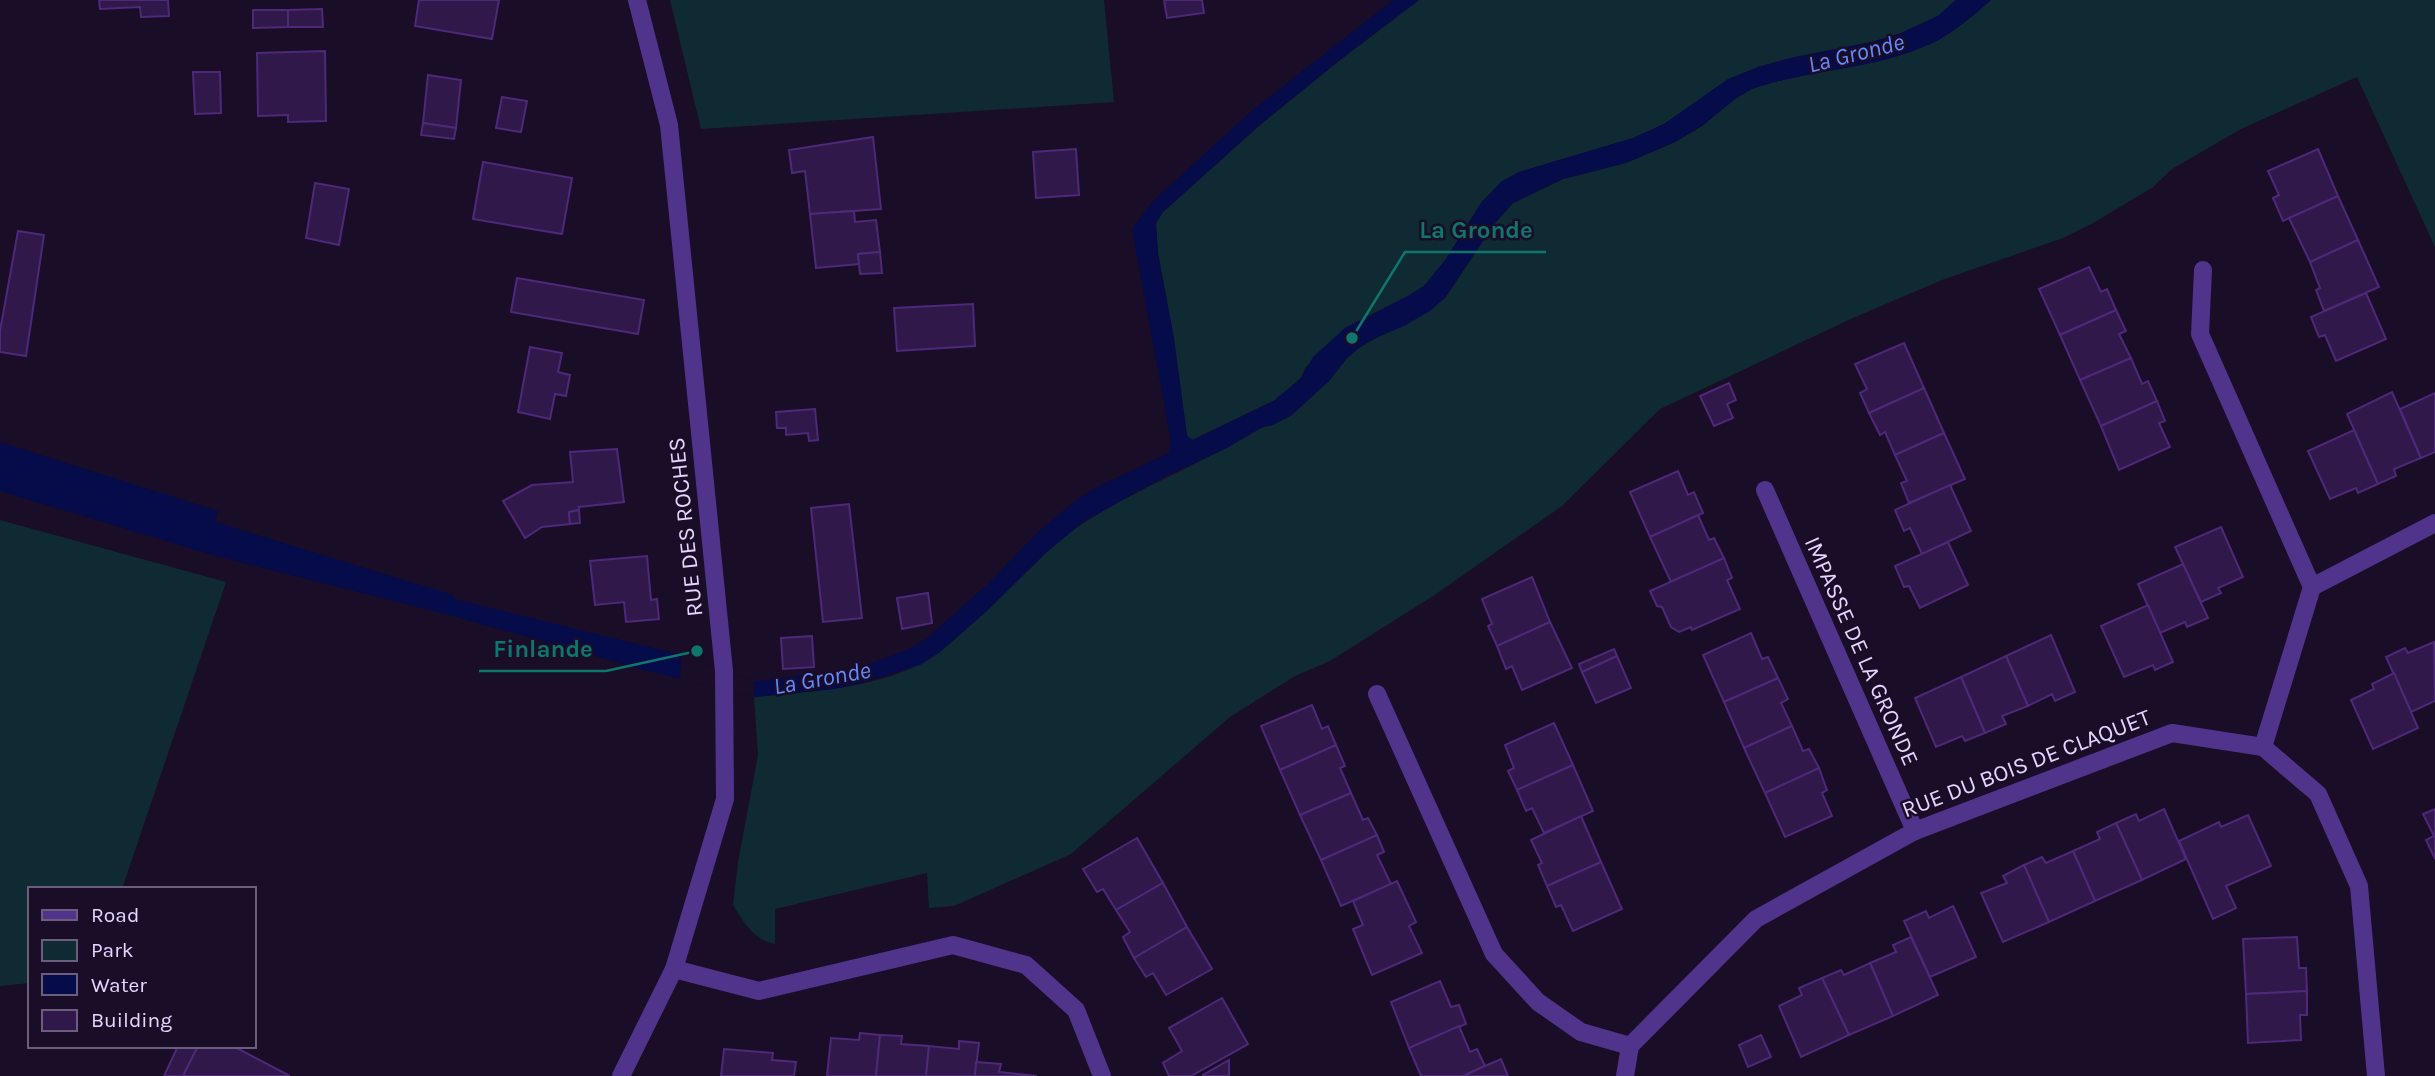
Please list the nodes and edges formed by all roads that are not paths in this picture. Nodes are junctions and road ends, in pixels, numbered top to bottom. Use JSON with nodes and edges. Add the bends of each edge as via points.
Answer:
{"nodes":[{"id":1,"x":637,"y":0,"type":"edge"},
{"id":2,"x":2203,"y":270,"type":"dead end"},
{"id":3,"x":1765,"y":490,"type":"dead end"},
{"id":4,"x":2435,"y":523,"type":"edge"},
{"id":5,"x":2312,"y":587,"type":"junction"},
{"id":6,"x":1377,"y":694,"type":"dead end"},
{"id":7,"x":2263,"y":747,"type":"junction"},
{"id":8,"x":1915,"y":831,"type":"junction"},
{"id":9,"x":674,"y":969,"type":"junction"},
{"id":10,"x":1630,"y":1046,"type":"junction"},
{"id":11,"x":621,"y":1076,"type":"edge"},
{"id":12,"x":1102,"y":1076,"type":"edge"},
{"id":13,"x":1625,"y":1076,"type":"edge"},
{"id":14,"x":2376,"y":1076,"type":"edge"}],
"edges":[{"from":1,"to":9,"type":"street","name":"RUE DES ROCHES","via":[[668,125],[726,691],[725,799]]},
{"from":2,"to":5,"type":"street","via":[[2200,334]]},
{"from":3,"to":8,"type":"street","name":"IMPASSE DE LA GRONDE"},
{"from":4,"to":5,"type":"street"},
{"from":5,"to":7,"type":"street"},
{"from":6,"to":10,"type":"street","via":[[1494,954],[1538,1002],[1581,1032]]},
{"from":7,"to":8,"type":"street","name":"RUE DU BOIS DE CLAQUET","via":[[2172,733]]},
{"from":7,"to":14,"type":"street","via":[[2318,794],[2359,886]]},
{"from":8,"to":10,"type":"street","name":"RUE DU BOIS DE CLAQUET","via":[[1756,919]]},
{"from":9,"to":11,"type":"street","name":"RUE DES ROCHES"},
{"from":9,"to":12,"type":"street","via":[[759,991],[953,945],[1026,965],[1076,1010]]},
{"from":10,"to":13,"type":"street"}]}
